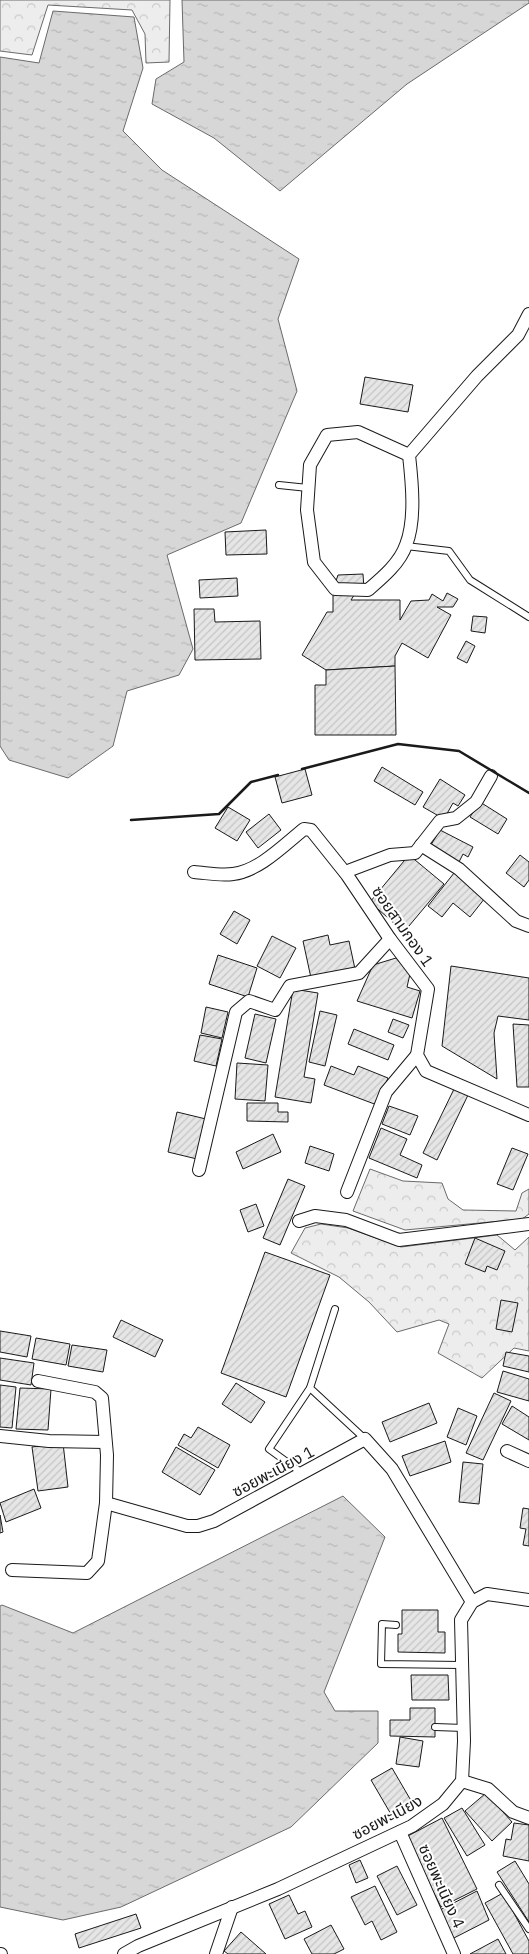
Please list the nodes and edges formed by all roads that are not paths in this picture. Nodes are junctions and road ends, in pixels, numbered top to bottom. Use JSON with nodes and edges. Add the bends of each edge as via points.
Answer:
{"nodes":[{"id":1,"x":529,"y":314,"type":"edge"},
{"id":2,"x":409,"y":455,"type":"junction"},
{"id":3,"x":279,"y":485,"type":"dead end"},
{"id":4,"x":308,"y":488,"type":"junction"},
{"id":5,"x":406,"y":546,"type":"junction"},
{"id":6,"x":529,"y":617,"type":"edge"},
{"id":7,"x":491,"y":776,"type":"dead end"},
{"id":8,"x":421,"y":845,"type":"junction"},
{"id":9,"x":194,"y":872,"type":"dead end"},
{"id":10,"x":345,"y":872,"type":"junction"},
{"id":11,"x":529,"y":926,"type":"edge"},
{"id":12,"x":390,"y":939,"type":"junction"},
{"id":13,"x":417,"y":1055,"type":"junction"},
{"id":14,"x":529,"y":1115,"type":"edge"},
{"id":15,"x":199,"y":1170,"type":"dead end"},
{"id":16,"x":348,"y":1192,"type":"dead end"},
{"id":17,"x":299,"y":1221,"type":"dead end"},
{"id":18,"x":529,"y":1224,"type":"edge"},
{"id":19,"x":335,"y":1309,"type":"dead end"},
{"id":20,"x":38,"y":1381,"type":"dead end"},
{"id":21,"x":310,"y":1388,"type":"junction"},
{"id":22,"x":0,"y":1436,"type":"edge"},
{"id":23,"x":365,"y":1439,"type":"junction"},
{"id":24,"x":105,"y":1442,"type":"junction"},
{"id":25,"x":507,"y":1451,"type":"dead end"},
{"id":26,"x":529,"y":1461,"type":"edge"},
{"id":27,"x":303,"y":1473,"type":"junction"},
{"id":28,"x":106,"y":1503,"type":"junction"},
{"id":29,"x":12,"y":1570,"type":"dead end"},
{"id":30,"x":529,"y":1600,"type":"edge"},
{"id":31,"x":472,"y":1602,"type":"junction"},
{"id":32,"x":396,"y":1624,"type":"dead end"},
{"id":33,"x":461,"y":1665,"type":"junction"},
{"id":34,"x":435,"y":1727,"type":"dead end"},
{"id":35,"x":464,"y":1728,"type":"junction"},
{"id":36,"x":462,"y":1781,"type":"junction"},
{"id":37,"x":529,"y":1818,"type":"edge"},
{"id":38,"x":400,"y":1832,"type":"junction"},
{"id":39,"x":499,"y":1885,"type":"dead end"},
{"id":40,"x":232,"y":1907,"type":"junction"},
{"id":41,"x":529,"y":1929,"type":"edge"},
{"id":42,"x":124,"y":1954,"type":"edge"},
{"id":43,"x":216,"y":1954,"type":"edge"},
{"id":44,"x":454,"y":1954,"type":"edge"}],
"edges":[{"from":1,"to":2,"type":"street","via":[[518,335],[477,376]]},
{"from":2,"to":4,"type":"street","via":[[358,432],[327,436],[310,465]]},
{"from":2,"to":5,"type":"street","via":[[413,498]]},
{"from":3,"to":4,"type":"lane"},
{"from":4,"to":5,"type":"street","via":[[307,510],[314,562],[335,590],[368,590],[390,571]]},
{"from":5,"to":6,"type":"lane","via":[[449,551],[470,580]]},
{"from":7,"to":8,"type":"street","via":[[476,802],[456,818],[440,821]]},
{"from":8,"to":10,"type":"street","via":[[414,853],[390,855]]},
{"from":8,"to":11,"type":"street","via":[[459,869],[516,921]]},
{"from":9,"to":10,"type":"street","name":"ซอยสามกอง 1","via":[[242,872],[308,829]]},
{"from":10,"to":12,"type":"street","name":"ซอยสามกอง 1"},
{"from":12,"to":13,"type":"street","name":"ซอยสามกอง 1","via":[[428,989]]},
{"from":12,"to":15,"type":"street","via":[[359,973],[290,986],[275,1010],[249,1001],[236,1012]]},
{"from":13,"to":14,"type":"street","via":[[426,1071]]},
{"from":13,"to":16,"type":"street","via":[[386,1092]]},
{"from":17,"to":18,"type":"street","via":[[315,1216],[346,1220],[399,1240]]},
{"from":19,"to":21,"type":"lane"},
{"from":20,"to":24,"type":"street","via":[[94,1392],[102,1398]]},
{"from":21,"to":23,"type":"lane"},
{"from":21,"to":27,"type":"lane","via":[[269,1449]]},
{"from":22,"to":24,"type":"street","via":[[49,1442]]},
{"from":23,"to":27,"type":"street","name":"ซอยพะเนียง 1"},
{"from":23,"to":31,"type":"street","via":[[392,1470]]},
{"from":24,"to":28,"type":"street"},
{"from":25,"to":26,"type":"street"},
{"from":27,"to":28,"type":"street","name":"ซอยพะเนียง 1","via":[[214,1521],[198,1526],[187,1526]]},
{"from":28,"to":29,"type":"street","via":[[98,1561],[87,1573]]},
{"from":30,"to":31,"type":"street","via":[[487,1594]]},
{"from":31,"to":33,"type":"street","via":[[461,1620]]},
{"from":32,"to":33,"type":"lane","via":[[382,1624],[381,1664]]},
{"from":33,"to":35,"type":"street"},
{"from":34,"to":35,"type":"lane"},
{"from":35,"to":36,"type":"street"},
{"from":36,"to":37,"type":"street","via":[[488,1789],[513,1812]]},
{"from":36,"to":38,"type":"street","name":"ซอยพะเนียง","via":[[444,1804]]},
{"from":38,"to":40,"type":"street","name":"ซอยพะเนียง"},
{"from":38,"to":44,"type":"street","name":"ซอยพะเนียง 4"},
{"from":39,"to":41,"type":"lane"},
{"from":40,"to":42,"type":"street","name":"ซอยพะเนียง"},
{"from":40,"to":43,"type":"street"}]}
